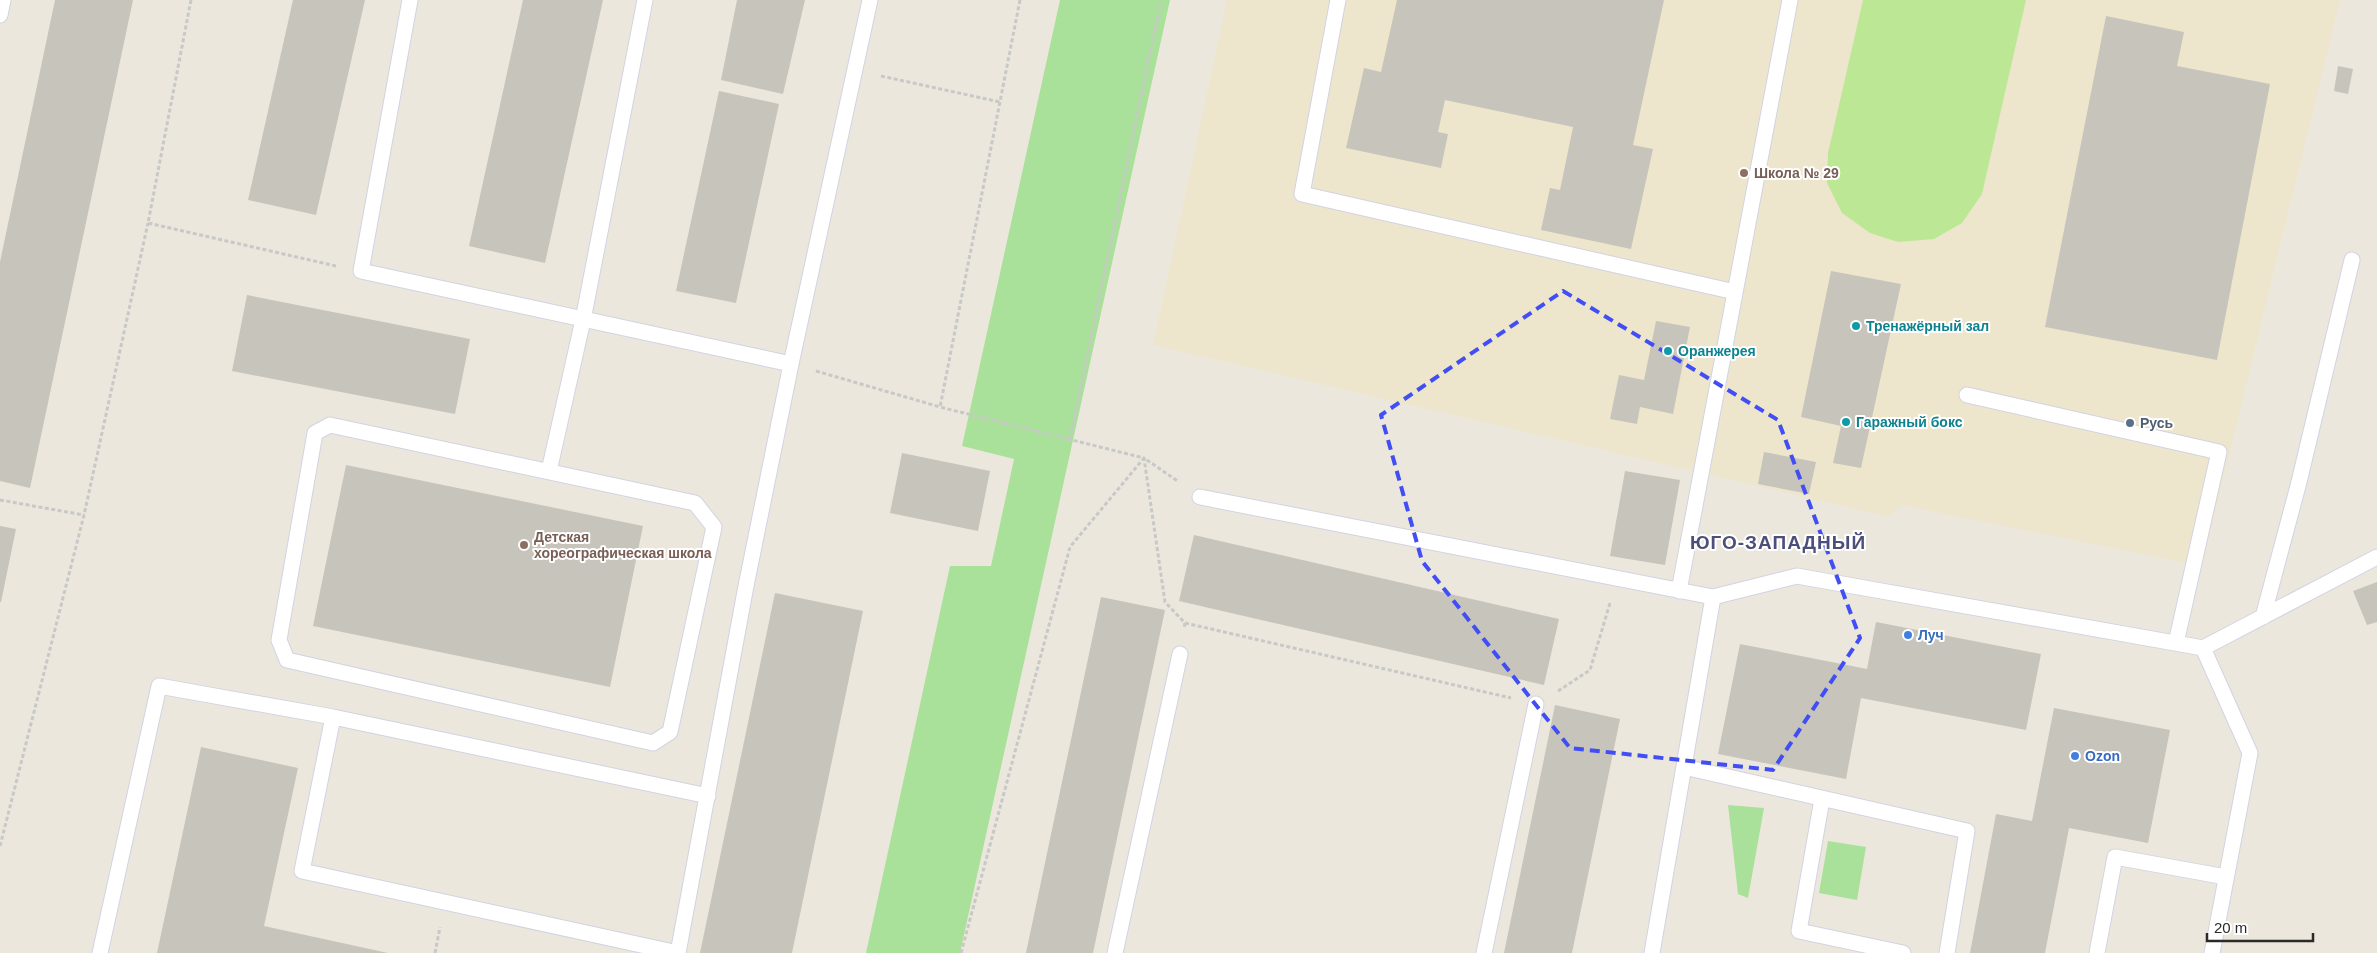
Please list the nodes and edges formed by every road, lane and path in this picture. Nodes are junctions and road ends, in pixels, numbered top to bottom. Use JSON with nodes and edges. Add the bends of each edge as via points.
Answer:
{"nodes":[{"id":1,"x":3,"y":0,"type":"edge"},
{"id":2,"x":191,"y":0,"type":"edge"},
{"id":3,"x":410,"y":0,"type":"edge"},
{"id":4,"x":645,"y":0,"type":"edge"},
{"id":5,"x":870,"y":0,"type":"edge"},
{"id":6,"x":1020,"y":0,"type":"edge"},
{"id":7,"x":1162,"y":0,"type":"edge"},
{"id":8,"x":1338,"y":0,"type":"edge"},
{"id":9,"x":1790,"y":0,"type":"edge"},
{"id":10,"x":0,"y":15,"type":"edge"},
{"id":11,"x":855,"y":70,"type":"junction"},
{"id":12,"x":1000,"y":102,"type":"junction"},
{"id":13,"x":148,"y":223,"type":"junction"},
{"id":14,"x":2352,"y":260,"type":"dead end"},
{"id":15,"x":361,"y":271,"type":"junction"},
{"id":16,"x":1735,"y":292,"type":"junction"},
{"id":17,"x":583,"y":320,"type":"junction"},
{"id":18,"x":791,"y":364,"type":"junction"},
{"id":19,"x":1967,"y":395,"type":"dead end"},
{"id":20,"x":940,"y":407,"type":"junction"},
{"id":21,"x":1070,"y":439,"type":"junction"},
{"id":22,"x":1144,"y":458,"type":"junction"},
{"id":23,"x":549,"y":470,"type":"junction"},
{"id":24,"x":1200,"y":497,"type":"joint"},
{"id":25,"x":0,"y":500,"type":"edge"},
{"id":26,"x":84,"y":515,"type":"junction"},
{"id":27,"x":2377,"y":557,"type":"edge"},
{"id":28,"x":1617,"y":578,"type":"junction"},
{"id":29,"x":1679,"y":591,"type":"junction"},
{"id":30,"x":1713,"y":597,"type":"junction"},
{"id":31,"x":2263,"y":617,"type":"junction"},
{"id":32,"x":1185,"y":622,"type":"junction"},
{"id":33,"x":2176,"y":643,"type":"junction"},
{"id":34,"x":2203,"y":648,"type":"junction"},
{"id":35,"x":1180,"y":654,"type":"joint"},
{"id":36,"x":1536,"y":704,"type":"junction"},
{"id":37,"x":333,"y":717,"type":"junction"},
{"id":38,"x":1684,"y":768,"type":"junction"},
{"id":39,"x":708,"y":796,"type":"junction"},
{"id":40,"x":1822,"y":799,"type":"junction"},
{"id":41,"x":0,"y":846,"type":"edge"},
{"id":42,"x":2226,"y":878,"type":"junction"},
{"id":43,"x":100,"y":953,"type":"edge"},
{"id":44,"x":961,"y":953,"type":"edge"},
{"id":45,"x":1115,"y":953,"type":"edge"},
{"id":46,"x":1484,"y":953,"type":"edge"},
{"id":47,"x":1652,"y":953,"type":"edge"},
{"id":48,"x":1903,"y":953,"type":"edge"},
{"id":49,"x":1947,"y":953,"type":"edge"},
{"id":50,"x":2097,"y":953,"type":"edge"},
{"id":51,"x":2212,"y":953,"type":"edge"}],
"edges":[{"from":1,"to":10,"type":"lane"},
{"from":2,"to":13,"type":"path"},
{"from":3,"to":15,"type":"lane"},
{"from":4,"to":17,"type":"lane"},
{"from":5,"to":11,"type":"lane"},
{"from":6,"to":12,"type":"path"},
{"from":7,"to":21,"type":"path"},
{"from":8,"to":16,"type":"lane","via":[[1302,194]]},
{"from":9,"to":16,"type":"lane"},
{"from":11,"to":12,"type":"path"},
{"from":11,"to":18,"type":"lane"},
{"from":12,"to":20,"type":"path"},
{"from":13,"to":15,"type":"path"},
{"from":13,"to":26,"type":"path"},
{"from":14,"to":31,"type":"lane"},
{"from":15,"to":17,"type":"lane"},
{"from":16,"to":29,"type":"lane"},
{"from":17,"to":18,"type":"lane"},
{"from":17,"to":23,"type":"lane"},
{"from":18,"to":20,"type":"path"},
{"from":18,"to":39,"type":"lane"},
{"from":19,"to":33,"type":"lane","via":[[2219,452]]},
{"from":20,"to":21,"type":"path"},
{"from":21,"to":22,"type":"path"},
{"from":22,"to":24,"type":"path"},
{"from":22,"to":32,"type":"path","via":[[1165,602]]},
{"from":22,"to":44,"type":"path","via":[[1070,547]]},
{"from":23,"to":23,"type":"lane","via":[[695,503],[714,527],[670,732],[653,743],[286,660],[279,640],[316,433],[330,425]]},
{"from":24,"to":28,"type":"lane"},
{"from":25,"to":26,"type":"path"},
{"from":26,"to":41,"type":"path"},
{"from":27,"to":31,"type":"lane"},
{"from":28,"to":29,"type":"lane"},
{"from":28,"to":36,"type":"path","via":[[1590,670]]},
{"from":29,"to":30,"type":"lane"},
{"from":30,"to":33,"type":"lane","via":[[1797,576]]},
{"from":30,"to":38,"type":"lane"},
{"from":31,"to":34,"type":"lane"},
{"from":32,"to":35,"type":"path"},
{"from":32,"to":36,"type":"path"},
{"from":33,"to":34,"type":"lane"},
{"from":34,"to":42,"type":"lane","via":[[2250,753]]},
{"from":35,"to":45,"type":"lane"},
{"from":36,"to":46,"type":"lane"},
{"from":37,"to":39,"type":"lane"},
{"from":37,"to":39,"type":"lane","via":[[302,871],[678,953]]},
{"from":37,"to":43,"type":"lane","via":[[158,686]]},
{"from":38,"to":40,"type":"lane"},
{"from":38,"to":47,"type":"lane"},
{"from":40,"to":48,"type":"lane","via":[[1799,931]]},
{"from":40,"to":49,"type":"lane","via":[[1967,831]]},
{"from":42,"to":50,"type":"lane","via":[[2115,857]]},
{"from":42,"to":51,"type":"lane"}]}
